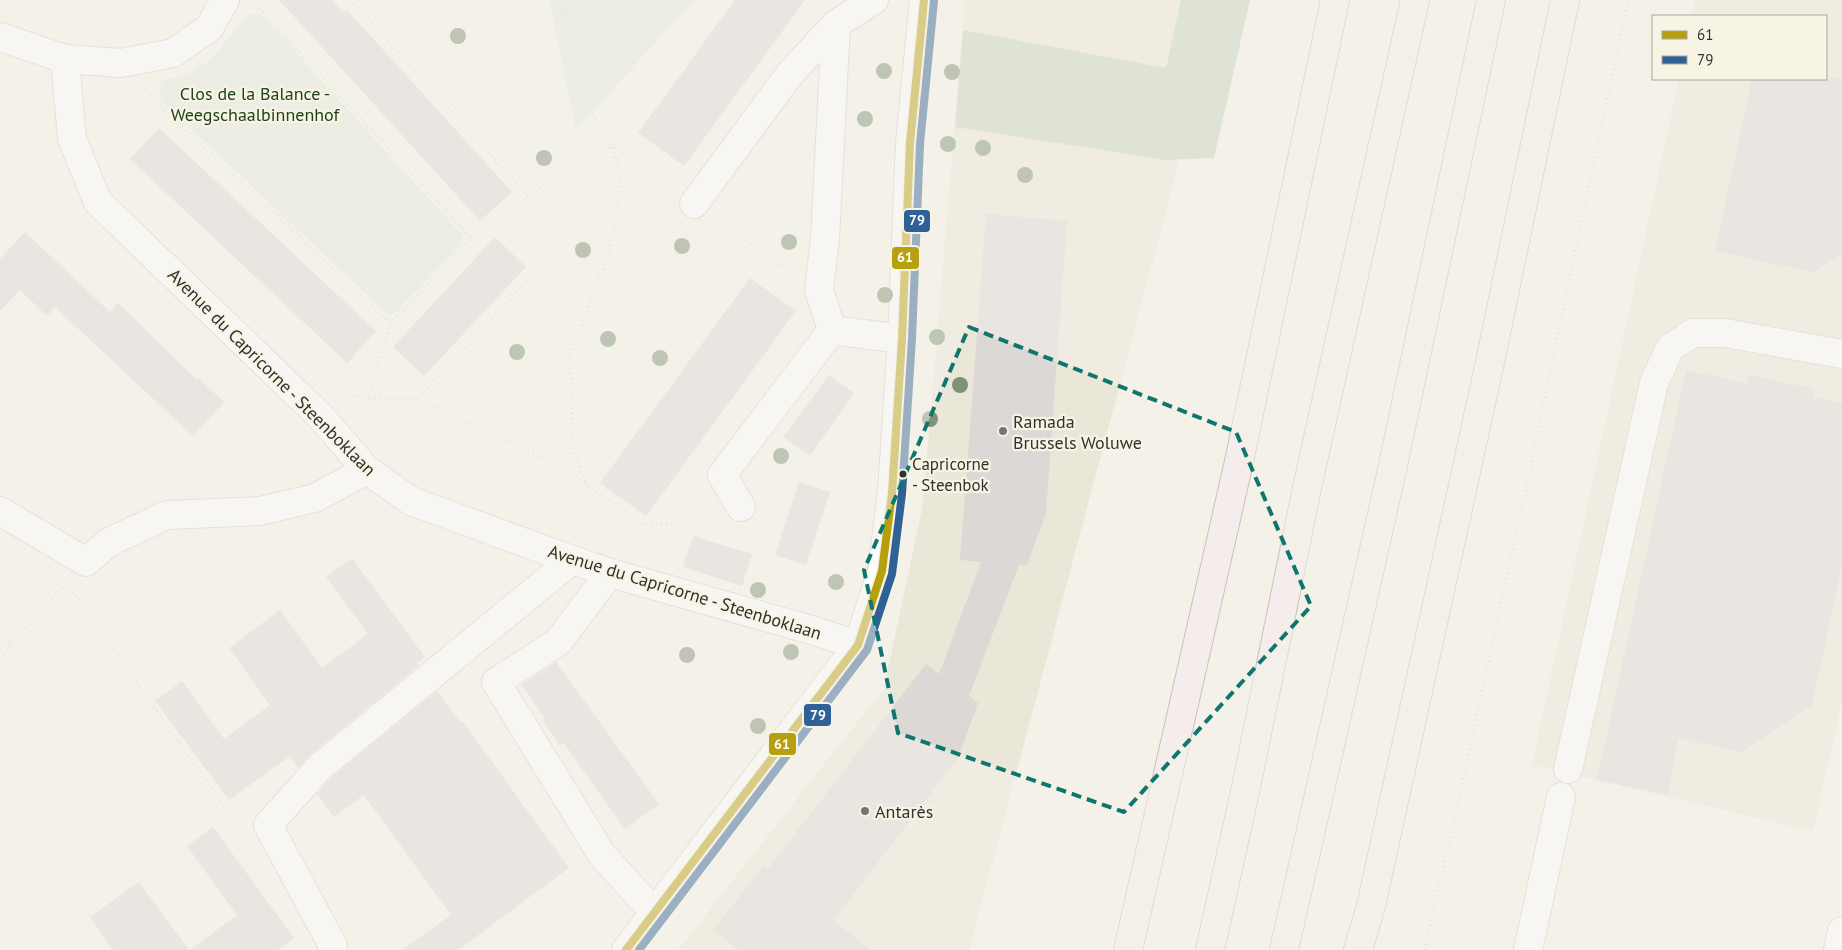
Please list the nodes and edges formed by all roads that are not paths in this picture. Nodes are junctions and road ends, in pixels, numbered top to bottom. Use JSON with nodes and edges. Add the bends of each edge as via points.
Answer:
{"nodes":[{"id":1,"x":225,"y":0,"type":"edge"},
{"id":2,"x":874,"y":0,"type":"edge"},
{"id":3,"x":924,"y":0,"type":"edge"},
{"id":4,"x":1335,"y":0,"type":"edge"},
{"id":5,"x":1415,"y":0,"type":"edge"},
{"id":6,"x":1491,"y":0,"type":"edge"},
{"id":7,"x":1565,"y":0,"type":"edge"},
{"id":8,"x":836,"y":24,"type":"junction"},
{"id":9,"x":0,"y":37,"type":"edge"},
{"id":10,"x":65,"y":59,"type":"junction"},
{"id":11,"x":694,"y":204,"type":"road end"},
{"id":12,"x":832,"y":330,"type":"junction"},
{"id":13,"x":902,"y":339,"type":"junction"},
{"id":14,"x":1842,"y":354,"type":"edge"},
{"id":15,"x":367,"y":470,"type":"junction"},
{"id":16,"x":741,"y":507,"type":"dead end"},
{"id":17,"x":0,"y":511,"type":"edge"},
{"id":18,"x":572,"y":560,"type":"junction"},
{"id":19,"x":610,"y":573,"type":"junction"},
{"id":20,"x":858,"y":645,"type":"junction"},
{"id":21,"x":1568,"y":768,"type":"dead end"},
{"id":22,"x":1561,"y":797,"type":"dead end"},
{"id":23,"x":1371,"y":906,"type":"junction"},
{"id":24,"x":654,"y":912,"type":"junction"},
{"id":25,"x":1842,"y":930,"type":"edge"},
{"id":26,"x":332,"y":950,"type":"edge"},
{"id":27,"x":626,"y":950,"type":"edge"},
{"id":28,"x":1128,"y":950,"type":"edge"},
{"id":29,"x":1210,"y":950,"type":"edge"},
{"id":30,"x":1284,"y":950,"type":"edge"},
{"id":31,"x":1358,"y":950,"type":"edge"},
{"id":32,"x":1367,"y":950,"type":"edge"},
{"id":33,"x":1528,"y":950,"type":"edge"},
{"id":34,"x":1838,"y":950,"type":"edge"}],
"edges":[{"from":1,"to":10,"type":"street","via":[[209,28],[173,53],[121,62]]},
{"from":2,"to":8,"type":"street"},
{"from":3,"to":13,"type":"street","via":[[910,143]]},
{"from":4,"to":28,"type":"highway","via":[[1240,456]]},
{"from":5,"to":29,"type":"highway","via":[[1307,488]]},
{"from":6,"to":30,"type":"highway","via":[[1392,470]]},
{"from":7,"to":23,"type":"highway"},
{"from":8,"to":11,"type":"street","via":[[789,75]]},
{"from":8,"to":12,"type":"street","via":[[820,290]]},
{"from":9,"to":10,"type":"street"},
{"from":10,"to":15,"type":"street","name":"Avenue du Capricorne - Steenboklaan","via":[[72,139],[98,202],[320,416]]},
{"from":12,"to":13,"type":"street"},
{"from":12,"to":16,"type":"street","via":[[722,476]]},
{"from":13,"to":20,"type":"street","via":[[892,493],[882,571]]},
{"from":14,"to":21,"type":"street","via":[[1725,333],[1694,333],[1670,348],[1654,382]]},
{"from":15,"to":17,"type":"street","via":[[315,498],[260,510],[167,515],[109,542],[86,562]]},
{"from":15,"to":18,"type":"street","name":"Avenue du Capricorne - Steenboklaan","via":[[411,501]]},
{"from":18,"to":19,"type":"street","name":"Avenue du Capricorne - Steenboklaan"},
{"from":18,"to":26,"type":"street","via":[[320,767],[268,825]]},
{"from":19,"to":20,"type":"street","name":"Avenue du Capricorne - Steenboklaan"},
{"from":19,"to":24,"type":"street","via":[[558,642],[496,682],[602,855]]},
{"from":20,"to":24,"type":"street"},
{"from":22,"to":33,"type":"street"},
{"from":23,"to":31,"type":"highway"},
{"from":23,"to":32,"type":"highway"},
{"from":24,"to":27,"type":"street"},
{"from":25,"to":34,"type":"street"}]}
